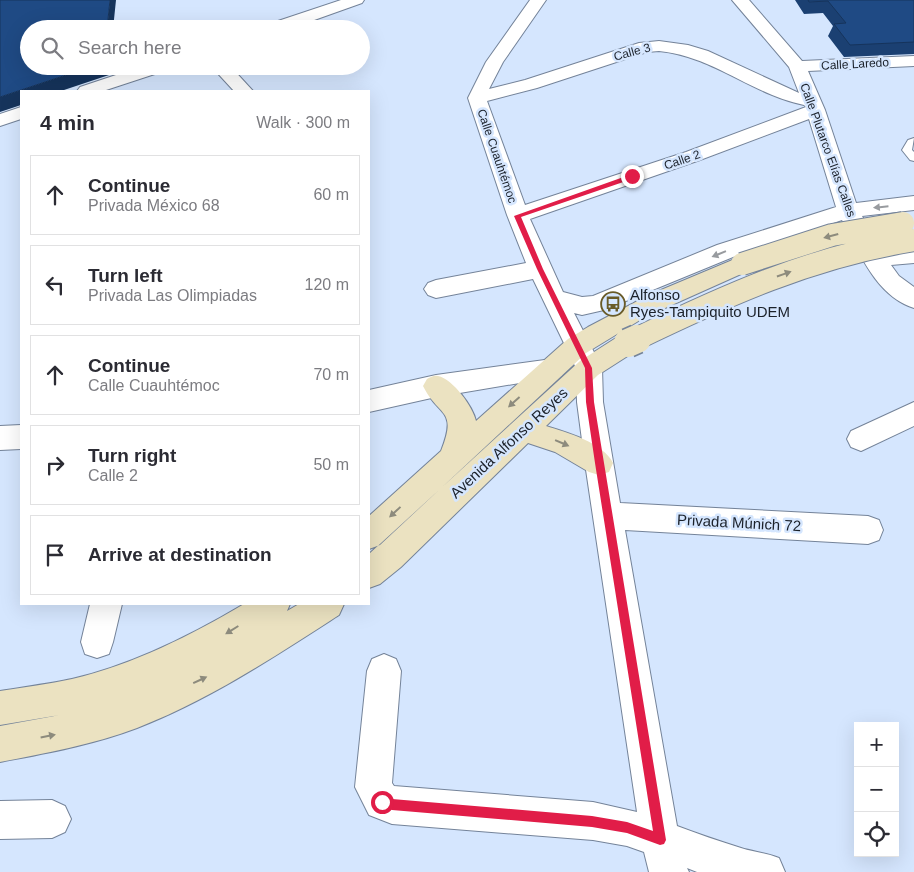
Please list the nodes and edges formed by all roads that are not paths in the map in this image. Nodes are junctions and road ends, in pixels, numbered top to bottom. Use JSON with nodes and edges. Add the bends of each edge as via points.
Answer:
{"nodes":[{"id":1,"x":355,"y":0,"type":"edge"},
{"id":2,"x":538,"y":0,"type":"edge"},
{"id":3,"x":740,"y":0,"type":"edge"},
{"id":4,"x":298,"y":20,"type":"edge"},
{"id":5,"x":914,"y":61,"type":"edge"},
{"id":6,"x":797,"y":66,"type":"junction"},
{"id":7,"x":133,"y":75,"type":"edge"},
{"id":8,"x":229,"y":75,"type":"edge"},
{"id":9,"x":89,"y":90,"type":"edge"},
{"id":10,"x":243,"y":90,"type":"edge"},
{"id":11,"x":477,"y":98,"type":"junction"},
{"id":12,"x":814,"y":105,"type":"junction"},
{"id":13,"x":20,"y":113,"type":"edge"},
{"id":14,"x":0,"y":120,"type":"edge"},
{"id":15,"x":914,"y":141,"type":"edge"},
{"id":16,"x":914,"y":158,"type":"edge"},
{"id":17,"x":914,"y":203,"type":"edge"},
{"id":18,"x":848,"y":211,"type":"junction"},
{"id":19,"x":518,"y":216,"type":"junction"},
{"id":20,"x":914,"y":222,"type":"edge"},
{"id":21,"x":914,"y":240,"type":"edge"},
{"id":22,"x":914,"y":255,"type":"edge"},
{"id":23,"x":874,"y":259,"type":"junction"},
{"id":24,"x":540,"y":269,"type":"junction"},
{"id":25,"x":436,"y":289,"type":"dead end"},
{"id":26,"x":555,"y":299,"type":"junction"},
{"id":27,"x":914,"y":300,"type":"edge"},
{"id":28,"x":583,"y":357,"type":"junction"},
{"id":29,"x":552,"y":369,"type":"junction"},
{"id":30,"x":436,"y":386,"type":"junction"},
{"id":31,"x":370,"y":401,"type":"edge"},
{"id":32,"x":914,"y":413,"type":"edge"},
{"id":33,"x":523,"y":430,"type":"junction"},
{"id":34,"x":20,"y":437,"type":"edge"},
{"id":35,"x":0,"y":438,"type":"edge"},
{"id":36,"x":861,"y":440,"type":"dead end"},
{"id":37,"x":452,"y":460,"type":"junction"},
{"id":38,"x":599,"y":463,"type":"junction"},
{"id":39,"x":610,"y":516,"type":"junction"},
{"id":40,"x":868,"y":530,"type":"dead end"},
{"id":41,"x":370,"y":534,"type":"edge"},
{"id":42,"x":370,"y":573,"type":"edge"},
{"id":43,"x":106,"y":605,"type":"edge"},
{"id":44,"x":272,"y":605,"type":"edge"},
{"id":45,"x":326,"y":605,"type":"edge"},
{"id":46,"x":97,"y":642,"type":"dead end"},
{"id":47,"x":384,"y":671,"type":"dead end"},
{"id":48,"x":0,"y":708,"type":"edge"},
{"id":49,"x":0,"y":744,"type":"edge"},
{"id":50,"x":52,"y":819,"type":"dead end"},
{"id":51,"x":0,"y":820,"type":"edge"},
{"id":52,"x":665,"y":856,"type":"edge"},
{"id":53,"x":765,"y":872,"type":"edge"}],
"edges":[{"from":1,"to":4,"type":"street"},
{"from":2,"to":11,"type":"street","name":"Calle Cuauhtémoc","via":[[487,74]]},
{"from":3,"to":6,"type":"street","name":"Calle Plutarco Elías Calles"},
{"from":5,"to":6,"type":"street","name":"Calle Laredo"},
{"from":6,"to":12,"type":"street","name":"Calle Plutarco Elías Calles"},
{"from":7,"to":9,"type":"street"},
{"from":8,"to":10,"type":"street"},
{"from":11,"to":12,"type":"street","name":"Calle 3","via":[[660,45],[692,51],[786,96]]},
{"from":11,"to":19,"type":"street","name":"Calle Cuauhtémoc"},
{"from":12,"to":18,"type":"street","name":"Calle Plutarco Elías Calles"},
{"from":12,"to":19,"type":"street","name":"Calle 2","via":[[693,156]]},
{"from":13,"to":14,"type":"street"},
{"from":15,"to":16,"type":"lane","via":[[907,150]]},
{"from":17,"to":18,"type":"street","one_way":true},
{"from":18,"to":23,"type":"street","name":"Calle Plutarco Elías Calles"},
{"from":18,"to":26,"type":"street","one_way":true,"via":[[725,251],[596,304],[582,306]]},
{"from":19,"to":24,"type":"street","name":"Calle Cuauhtémoc"},
{"from":20,"to":28,"type":"main road","name":"Avenida Alfonso Reyes","one_way":true,"bridge":true,"via":[[852,230],[806,243],[670,294],[605,327]]},
{"from":28,"to":21,"type":"main road","name":"Avenida Alfonso Reyes","one_way":true,"bridge":true,"via":[[628,344],[757,284],[840,255]]},
{"from":22,"to":23,"type":"street"},
{"from":23,"to":27,"type":"street","name":"Calle Plutarco Elías Calles","via":[[891,282]]},
{"from":24,"to":25,"type":"street"},
{"from":24,"to":26,"type":"street","name":"Calle Cuauhtémoc"},
{"from":26,"to":28,"type":"street","name":"Calle Cuauhtémoc"},
{"from":28,"to":29,"type":"main road","name":"Avenida Alfonso Reyes"},
{"from":28,"to":33,"type":"main road","name":"Avenida Alfonso Reyes"},
{"from":28,"to":38,"type":"street"},
{"from":29,"to":30,"type":"street"},
{"from":29,"to":37,"type":"main road","name":"Avenida Alfonso Reyes","one_way":true},
{"from":30,"to":31,"type":"street"},
{"from":30,"to":37,"type":"main road","via":[[464,422]]},
{"from":32,"to":36,"type":"street"},
{"from":33,"to":38,"type":"main road","one_way":true,"via":[[564,443]]},
{"from":33,"to":42,"type":"main road","name":"Avenida Alfonso Reyes"},
{"from":34,"to":35,"type":"street"},
{"from":37,"to":41,"type":"main road","name":"Avenida Alfonso Reyes","one_way":true},
{"from":38,"to":39,"type":"street"},
{"from":39,"to":40,"type":"street","name":"Privada Múnich 72"},
{"from":39,"to":52,"type":"street"},
{"from":43,"to":46,"type":"street"},
{"from":44,"to":48,"type":"main road","one_way":true,"via":[[220,637],[132,677],[73,696]]},
{"from":49,"to":45,"type":"main road","one_way":true,"via":[[66,732],[135,710],[233,664]]},
{"from":47,"to":52,"type":"street","via":[[373,787],[382,802],[592,821],[627,828]]},
{"from":50,"to":51,"type":"street"},
{"from":52,"to":53,"type":"street","via":[[720,861]]}]}
